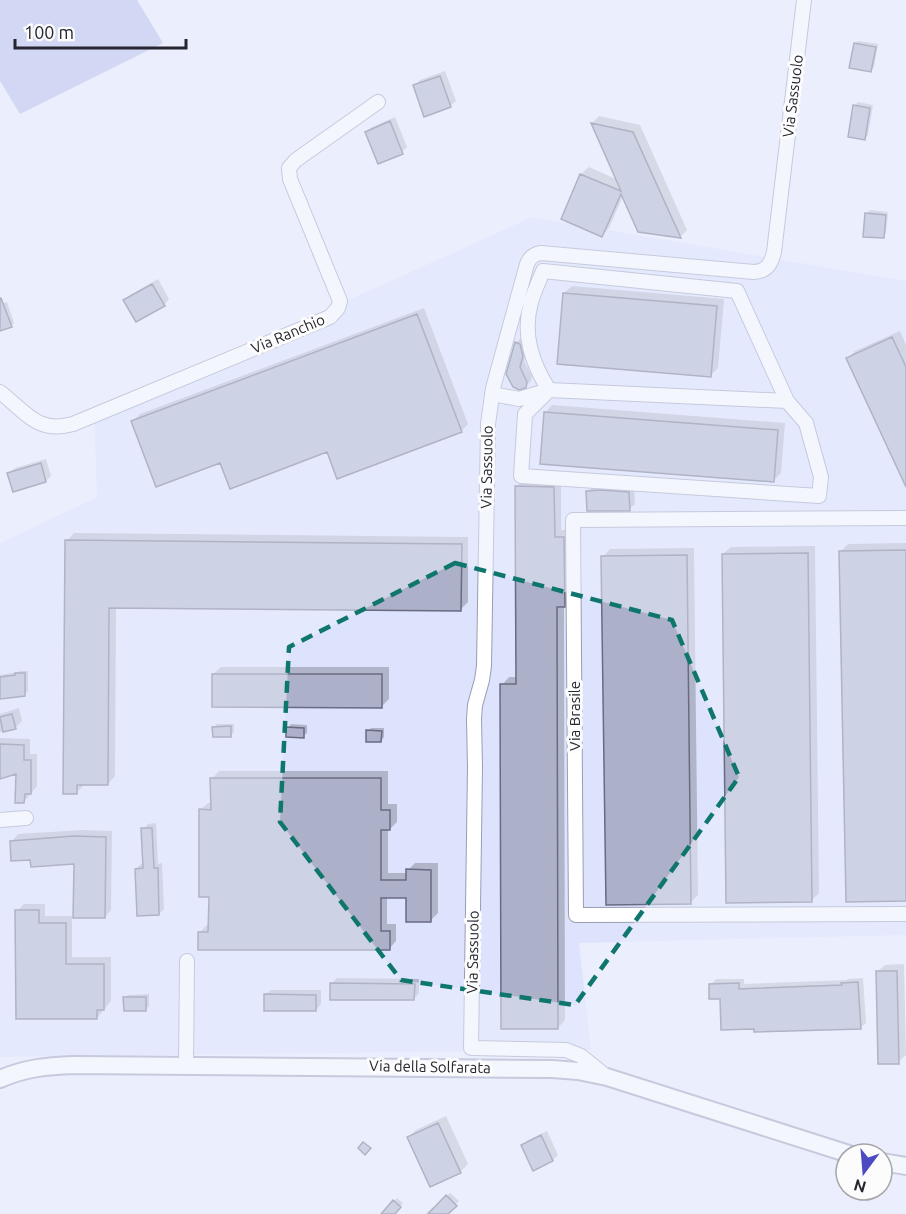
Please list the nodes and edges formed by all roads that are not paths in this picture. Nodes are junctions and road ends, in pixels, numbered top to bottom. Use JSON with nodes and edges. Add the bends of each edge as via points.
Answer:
{"nodes":[{"id":1,"x":804,"y":0,"type":"edge"},
{"id":2,"x":378,"y":102,"type":"dead end"},
{"id":3,"x":549,"y":390,"type":"junction"},
{"id":4,"x":0,"y":392,"type":"edge"},
{"id":5,"x":492,"y":394,"type":"junction"},
{"id":6,"x":787,"y":401,"type":"junction"},
{"id":7,"x":906,"y":518,"type":"edge"},
{"id":8,"x":26,"y":818,"type":"dead end"},
{"id":9,"x":0,"y":820,"type":"edge"},
{"id":10,"x":906,"y":914,"type":"edge"},
{"id":11,"x":187,"y":961,"type":"dead end"},
{"id":12,"x":186,"y":1066,"type":"junction"},
{"id":13,"x":607,"y":1077,"type":"junction"},
{"id":14,"x":0,"y":1079,"type":"edge"},
{"id":15,"x":834,"y":1149,"type":"edge"}],
"edges":[{"from":1,"to":5,"type":"street","name":"Via Sassuolo","via":[[774,252],[767,267],[754,272],[535,254],[527,264]]},
{"from":2,"to":4,"type":"street","name":"Via Ranchio","via":[[289,168],[340,301],[330,317],[64,427],[38,423]]},
{"from":3,"to":5,"type":"street","via":[[519,399]]},
{"from":3,"to":6,"type":"street"},
{"from":3,"to":6,"type":"street","via":[[538,373],[527,333],[531,302],[543,271],[736,291]]},
{"from":3,"to":6,"type":"street","via":[[525,414],[521,476],[819,496],[821,477],[806,423]]},
{"from":5,"to":13,"type":"street","name":"Via Sassuolo","via":[[488,424],[484,666],[474,720],[471,1048],[566,1050],[581,1056]]},
{"from":7,"to":10,"type":"street","name":"Via Brasile","via":[[573,520],[576,915]]},
{"from":8,"to":9,"type":"street"},
{"from":11,"to":12,"type":"street"},
{"from":12,"to":13,"type":"main road","name":"Via della Solfarata","via":[[552,1069]]},
{"from":12,"to":14,"type":"main road","name":"Via della Solfarata","via":[[52,1066],[26,1069]]},
{"from":13,"to":15,"type":"main road","name":"Via della Solfarata"}]}
